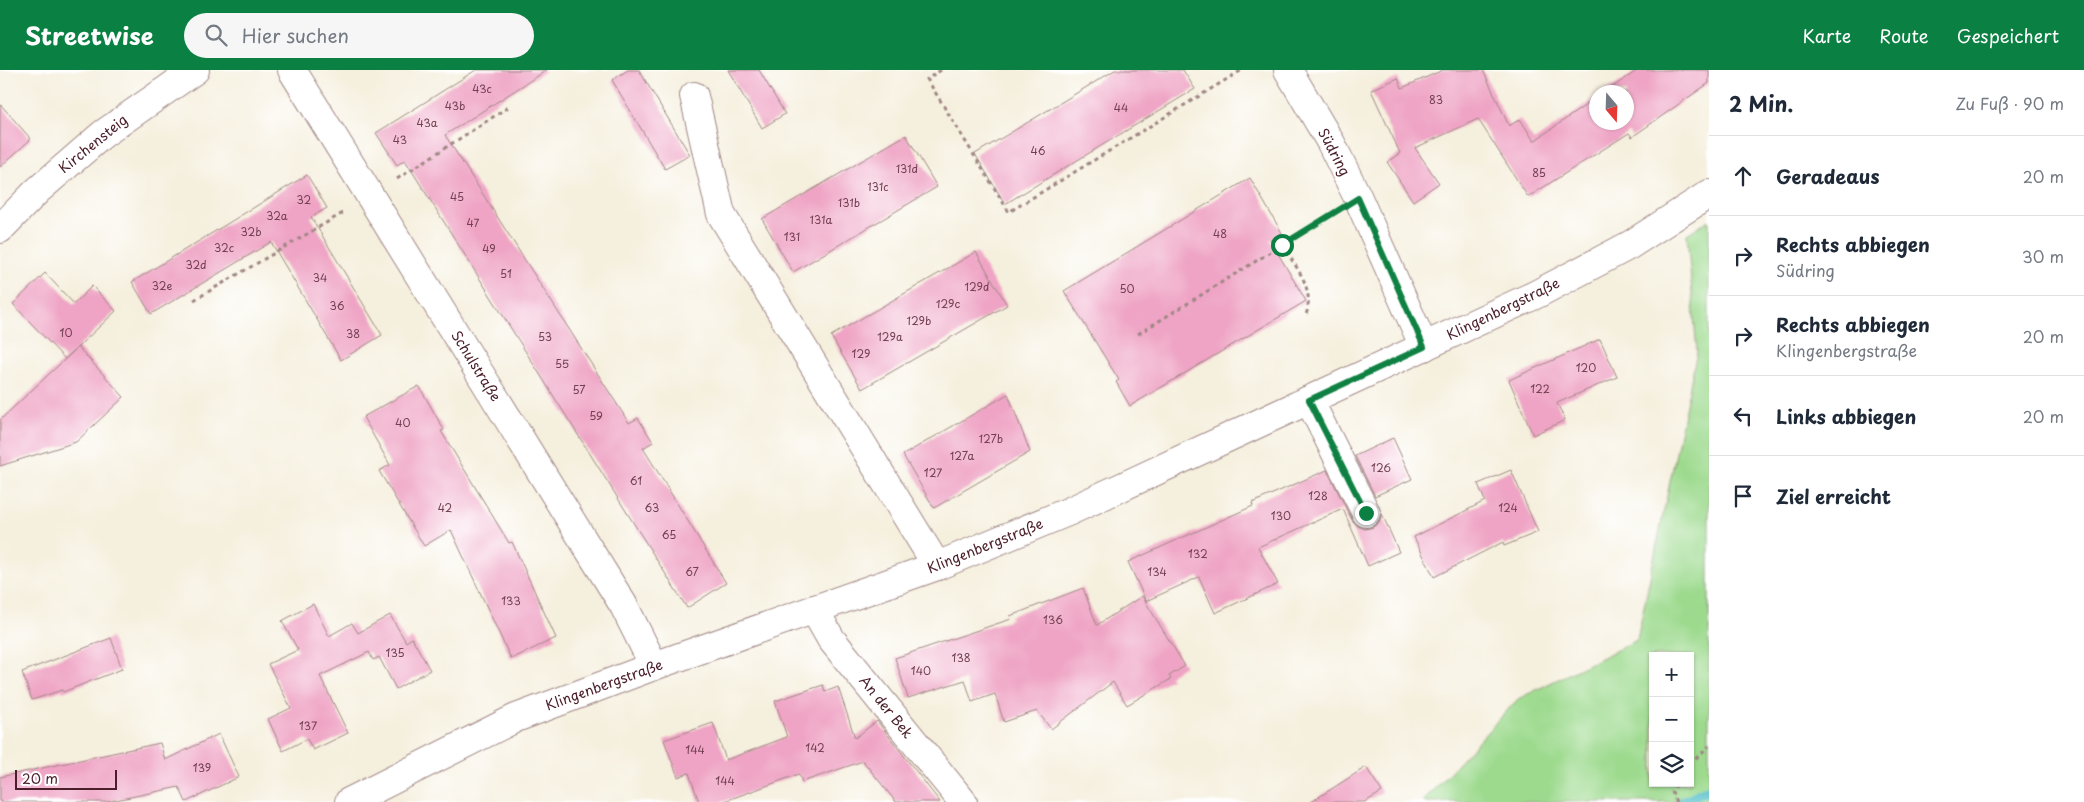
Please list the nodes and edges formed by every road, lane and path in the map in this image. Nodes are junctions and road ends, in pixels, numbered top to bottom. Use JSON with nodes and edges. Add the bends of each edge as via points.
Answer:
{"nodes":[{"id":1,"x":195,"y":70,"type":"edge"},
{"id":2,"x":292,"y":70,"type":"edge"},
{"id":3,"x":941,"y":70,"type":"edge"},
{"id":4,"x":1242,"y":70,"type":"edge"},
{"id":5,"x":1288,"y":70,"type":"edge"},
{"id":6,"x":694,"y":96,"type":"dead end"},
{"id":7,"x":510,"y":106,"type":"dead end"},
{"id":8,"x":1709,"y":194,"type":"edge"},
{"id":9,"x":371,"y":196,"type":"junction"},
{"id":10,"x":1358,"y":198,"type":"junction"},
{"id":11,"x":0,"y":229,"type":"edge"},
{"id":12,"x":1282,"y":245,"type":"junction"},
{"id":13,"x":194,"y":300,"type":"dead end"},
{"id":14,"x":1306,"y":315,"type":"dead end"},
{"id":15,"x":1138,"y":334,"type":"dead end"},
{"id":16,"x":1424,"y":347,"type":"junction"},
{"id":17,"x":1309,"y":400,"type":"junction"},
{"id":18,"x":1366,"y":513,"type":"dead end"},
{"id":19,"x":936,"y":566,"type":"junction"},
{"id":20,"x":814,"y":609,"type":"junction"},
{"id":21,"x":654,"y":666,"type":"junction"},
{"id":22,"x":1709,"y":746,"type":"edge"},
{"id":23,"x":1694,"y":760,"type":"edge"},
{"id":24,"x":1675,"y":787,"type":"edge"},
{"id":25,"x":349,"y":802,"type":"edge"},
{"id":26,"x":963,"y":802,"type":"edge"},
{"id":27,"x":1676,"y":802,"type":"edge"}],
"edges":[{"from":1,"to":11,"type":"street","name":"Kirchensteig","via":[[103,134],[37,191]]},
{"from":2,"to":9,"type":"street","name":"Schulstraße"},
{"from":3,"to":4,"type":"path","via":[[927,79],[1009,212]]},
{"from":5,"to":10,"type":"street","name":"Südring","via":[[1331,143]]},
{"from":6,"to":19,"type":"street","via":[[721,214]]},
{"from":7,"to":9,"type":"path"},
{"from":8,"to":16,"type":"street","name":"Klingenbergstraße","via":[[1622,250]]},
{"from":9,"to":13,"type":"path"},
{"from":9,"to":21,"type":"street","name":"Schulstraße","via":[[624,606]]},
{"from":10,"to":12,"type":"path"},
{"from":10,"to":16,"type":"street","name":"Südring"},
{"from":12,"to":14,"type":"path","via":[[1309,291]]},
{"from":12,"to":15,"type":"path"},
{"from":16,"to":17,"type":"street","name":"Klingenbergstraße"},
{"from":17,"to":18,"type":"street"},
{"from":17,"to":19,"type":"street","name":"Klingenbergstraße","via":[[1070,511]]},
{"from":19,"to":20,"type":"street","name":"Klingenbergstraße"},
{"from":20,"to":21,"type":"street","name":"Klingenbergstraße"},
{"from":20,"to":26,"type":"street","name":"An der Bek","via":[[831,639]]},
{"from":21,"to":25,"type":"street","name":"Klingenbergstraße","via":[[516,718]]},
{"from":22,"to":23,"type":"path"},
{"from":24,"to":27,"type":"path","via":[[1672,792]]}]}
